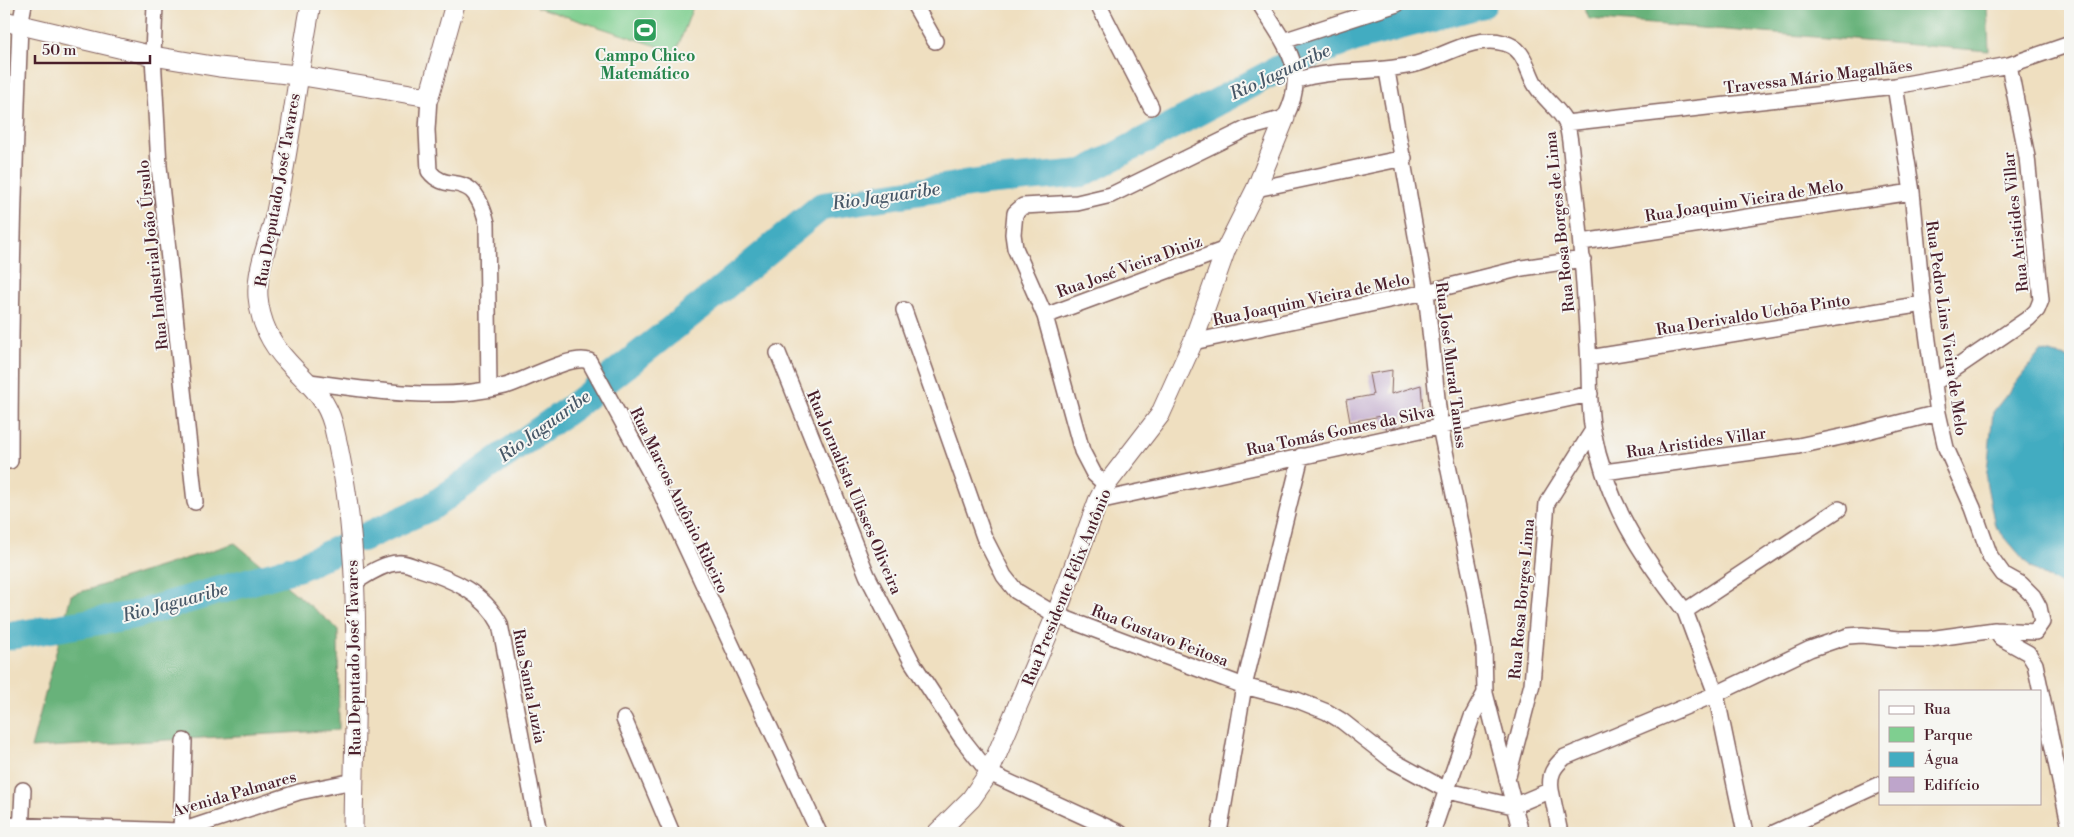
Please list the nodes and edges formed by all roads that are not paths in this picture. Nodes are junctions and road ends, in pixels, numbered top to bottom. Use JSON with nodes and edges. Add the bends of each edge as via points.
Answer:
{"nodes":[{"id":1,"x":24,"y":4,"type":"edge"},
{"id":2,"x":156,"y":4,"type":"edge"},
{"id":3,"x":311,"y":4,"type":"edge"},
{"id":4,"x":455,"y":4,"type":"edge"},
{"id":5,"x":914,"y":4,"type":"edge"},
{"id":6,"x":1098,"y":4,"type":"edge"},
{"id":7,"x":1260,"y":4,"type":"edge"},
{"id":8,"x":1397,"y":4,"type":"edge"},
{"id":9,"x":1374,"y":7,"type":"edge"},
{"id":10,"x":12,"y":24,"type":"edge"},
{"id":11,"x":935,"y":41,"type":"dead end"},
{"id":12,"x":2070,"y":44,"type":"edge"},
{"id":13,"x":1286,"y":46,"type":"junction"},
{"id":14,"x":153,"y":56,"type":"junction"},
{"id":15,"x":2009,"y":66,"type":"junction"},
{"id":16,"x":1387,"y":71,"type":"junction"},
{"id":17,"x":297,"y":75,"type":"junction"},
{"id":18,"x":1297,"y":76,"type":"junction"},
{"id":19,"x":1895,"y":86,"type":"junction"},
{"id":20,"x":430,"y":97,"type":"junction"},
{"id":21,"x":1151,"y":107,"type":"dead end"},
{"id":22,"x":1285,"y":118,"type":"junction"},
{"id":23,"x":1566,"y":122,"type":"junction"},
{"id":24,"x":1404,"y":158,"type":"junction"},
{"id":25,"x":1256,"y":189,"type":"junction"},
{"id":26,"x":1912,"y":192,"type":"junction"},
{"id":27,"x":1582,"y":242,"type":"junction"},
{"id":28,"x":1226,"y":249,"type":"junction"},
{"id":29,"x":1583,"y":259,"type":"junction"},
{"id":30,"x":1426,"y":292,"type":"junction"},
{"id":31,"x":1923,"y":304,"type":"junction"},
{"id":32,"x":904,"y":310,"type":"dead end"},
{"id":33,"x":1045,"y":316,"type":"junction"},
{"id":34,"x":1193,"y":342,"type":"junction"},
{"id":35,"x":778,"y":353,"type":"dead end"},
{"id":36,"x":1589,"y":358,"type":"junction"},
{"id":37,"x":310,"y":382,"type":"junction"},
{"id":38,"x":1934,"y":382,"type":"junction"},
{"id":39,"x":489,"y":389,"type":"junction"},
{"id":40,"x":1590,"y":394,"type":"junction"},
{"id":41,"x":1938,"y":413,"type":"junction"},
{"id":42,"x":1440,"y":427,"type":"junction"},
{"id":43,"x":1593,"y":430,"type":"junction"},
{"id":44,"x":1301,"y":456,"type":"junction"},
{"id":45,"x":10,"y":461,"type":"dead end"},
{"id":46,"x":1604,"y":472,"type":"junction"},
{"id":47,"x":1102,"y":493,"type":"junction"},
{"id":48,"x":195,"y":502,"type":"dead end"},
{"id":49,"x":1839,"y":509,"type":"dead end"},
{"id":50,"x":355,"y":582,"type":"junction"},
{"id":51,"x":1686,"y":611,"type":"junction"},
{"id":52,"x":1056,"y":615,"type":"junction"},
{"id":53,"x":1995,"y":630,"type":"junction"},
{"id":54,"x":1244,"y":686,"type":"junction"},
{"id":55,"x":2040,"y":690,"type":"edge"},
{"id":56,"x":1485,"y":693,"type":"junction"},
{"id":57,"x":1716,"y":694,"type":"junction"},
{"id":58,"x":2043,"y":709,"type":"edge"},
{"id":59,"x":624,"y":718,"type":"dead end"},
{"id":60,"x":184,"y":741,"type":"dead end"},
{"id":61,"x":989,"y":773,"type":"junction"},
{"id":62,"x":354,"y":781,"type":"junction"},
{"id":63,"x":1506,"y":781,"type":"junction"},
{"id":64,"x":1879,"y":784,"type":"edge"},
{"id":65,"x":23,"y":790,"type":"dead end"},
{"id":66,"x":1551,"y":790,"type":"junction"},
{"id":67,"x":1448,"y":791,"type":"junction"},
{"id":68,"x":1513,"y":806,"type":"junction"},
{"id":69,"x":4,"y":826,"type":"edge"},
{"id":70,"x":2070,"y":828,"type":"edge"},
{"id":71,"x":21,"y":830,"type":"edge"},
{"id":72,"x":181,"y":832,"type":"edge"},
{"id":73,"x":353,"y":833,"type":"edge"},
{"id":74,"x":539,"y":833,"type":"edge"},
{"id":75,"x":672,"y":833,"type":"edge"},
{"id":76,"x":819,"y":833,"type":"edge"},
{"id":77,"x":937,"y":833,"type":"edge"},
{"id":78,"x":1120,"y":833,"type":"edge"},
{"id":79,"x":1219,"y":833,"type":"edge"},
{"id":80,"x":1432,"y":833,"type":"edge"},
{"id":81,"x":1521,"y":833,"type":"edge"},
{"id":82,"x":1560,"y":833,"type":"edge"},
{"id":83,"x":1745,"y":833,"type":"edge"},
{"id":84,"x":1774,"y":833,"type":"edge"}],
"edges":[{"from":1,"to":10,"type":"street"},
{"from":2,"to":14,"type":"street","name":"Rua Industrial João Úrsulo"},
{"from":3,"to":17,"type":"street","name":"Rua Deputado José Tavares"},
{"from":4,"to":20,"type":"street"},
{"from":5,"to":11,"type":"street"},
{"from":6,"to":21,"type":"street"},
{"from":7,"to":13,"type":"street"},
{"from":8,"to":9,"type":"street"},
{"from":9,"to":13,"type":"street"},
{"from":10,"to":14,"type":"street"},
{"from":10,"to":45,"type":"street"},
{"from":12,"to":15,"type":"street","name":"Travessa Mário Magalhães"},
{"from":13,"to":18,"type":"street"},
{"from":14,"to":17,"type":"street"},
{"from":14,"to":48,"type":"street","name":"Rua Industrial João Úrsulo","via":[[159,166]]},
{"from":15,"to":19,"type":"street","name":"Travessa Mário Magalhães"},
{"from":15,"to":38,"type":"street","name":"Rua Aristides Villar","via":[[2027,157],[2041,300],[2029,318]]},
{"from":16,"to":18,"type":"street","name":"Rua Rosa Borges de Lima","via":[[1335,71]]},
{"from":16,"to":23,"type":"street","name":"Rua Rosa Borges de Lima","via":[[1472,43],[1506,43],[1526,60],[1535,85]]},
{"from":16,"to":24,"type":"street","name":"Rua José Murad Tanuss"},
{"from":17,"to":20,"type":"street"},
{"from":17,"to":37,"type":"street","name":"Rua Deputado José Tavares","via":[[258,296],[263,321],[273,343]]},
{"from":18,"to":22,"type":"street"},
{"from":19,"to":23,"type":"street","name":"Travessa Mário Magalhães"},
{"from":19,"to":26,"type":"street","name":"Rua Pedro Lins Vieira de Melo"},
{"from":20,"to":39,"type":"street","via":[[426,130],[430,171],[440,180],[473,190],[480,200],[487,223]]},
{"from":22,"to":25,"type":"street","name":"Rua Presidente Félix Antônio"},
{"from":22,"to":33,"type":"street","via":[[1248,128],[1111,194],[1077,203],[1018,209],[1013,221],[1015,248]]},
{"from":23,"to":27,"type":"street","name":"Rua Rosa Borges de Lima"},
{"from":24,"to":25,"type":"street"},
{"from":24,"to":30,"type":"street","name":"Rua José Murad Tanuss"},
{"from":25,"to":28,"type":"street","name":"Rua Presidente Félix Antônio"},
{"from":26,"to":27,"type":"street","name":"Rua Joaquim Vieira de Melo"},
{"from":26,"to":31,"type":"street","name":"Rua Pedro Lins Vieira de Melo"},
{"from":27,"to":29,"type":"street","name":"Rua Rosa Borges de Lima"},
{"from":28,"to":33,"type":"street","name":"Rua José Vieira Diniz"},
{"from":28,"to":34,"type":"street","name":"Rua Presidente Félix Antônio"},
{"from":29,"to":30,"type":"street","name":"Rua Joaquim Vieira de Melo","via":[[1522,268]]},
{"from":29,"to":36,"type":"street","name":"Rua Rosa Borges de Lima"},
{"from":30,"to":34,"type":"street","name":"Rua Joaquim Vieira de Melo"},
{"from":30,"to":42,"type":"street","name":"Rua José Murad Tanuss"},
{"from":31,"to":36,"type":"street","name":"Rua Derivaldo Uchõa Pinto"},
{"from":31,"to":38,"type":"street","name":"Rua Pedro Lins Vieira de Melo"},
{"from":32,"to":52,"type":"street","name":"Rua Gustavo Feitosa","via":[[984,536],[1004,576],[1016,591]]},
{"from":33,"to":47,"type":"street","via":[[1082,450]]},
{"from":34,"to":47,"type":"street","name":"Rua Presidente Félix Antônio","via":[[1160,415]]},
{"from":35,"to":61,"type":"street","name":"Rua Jornalista Ulisses Oliveira","via":[[867,576],[912,662],[963,740]]},
{"from":36,"to":40,"type":"street","name":"Rua Rosa Borges de Lima"},
{"from":37,"to":39,"type":"street","name":"Rua Marcos Antônio Ribeiro","via":[[449,394]]},
{"from":37,"to":50,"type":"street","name":"Rua Deputado José Tavares","via":[[332,422]]},
{"from":38,"to":41,"type":"street","name":"Rua Pedro Lins Vieira de Melo"},
{"from":39,"to":76,"type":"street","name":"Rua Marcos Antônio Ribeiro","via":[[580,359],[588,361],[659,489]]},
{"from":40,"to":42,"type":"street","name":"Rua Tomás Gomes da Silva"},
{"from":40,"to":43,"type":"street","name":"Rua Rosa Borges de Lima"},
{"from":41,"to":46,"type":"street","name":"Rua Aristides Villar","via":[[1798,446]]},
{"from":41,"to":53,"type":"street","name":"Rua Pedro Lins Vieira de Melo","via":[[1950,462],[1973,508],[1990,556],[2003,574],[2020,584],[2039,607],[2042,622],[2034,632]]},
{"from":42,"to":44,"type":"street","name":"Rua Tomás Gomes da Silva"},
{"from":42,"to":56,"type":"street","name":"Rua José Murad Tanuss","via":[[1484,648]]},
{"from":43,"to":46,"type":"street","name":"Rua Rosa Borges de Lima"},
{"from":43,"to":63,"type":"street","name":"Rua Rosa Borges Lima","via":[[1547,503],[1532,684]]},
{"from":44,"to":47,"type":"street","name":"Rua Tomás Gomes da Silva"},
{"from":44,"to":54,"type":"street"},
{"from":46,"to":51,"type":"street","name":"Rua Rosa Borges de Lima","via":[[1629,532],[1653,570]]},
{"from":47,"to":52,"type":"street","name":"Rua Presidente Félix Antônio"},
{"from":49,"to":51,"type":"street"},
{"from":50,"to":62,"type":"street","name":"Rua Deputado José Tavares"},
{"from":50,"to":74,"type":"street","name":"Rua Santa Luzia","via":[[390,564],[406,564],[460,585],[494,613],[500,624]]},
{"from":51,"to":57,"type":"street","name":"Rua Rosa Borges de Lima"},
{"from":52,"to":54,"type":"street","name":"Rua Gustavo Feitosa"},
{"from":52,"to":61,"type":"street","name":"Rua Presidente Félix Antônio"},
{"from":53,"to":55,"type":"street","via":[[2001,638],[2028,653],[2035,664]]},
{"from":53,"to":57,"type":"street","via":[[1929,639],[1848,636],[1794,656]]},
{"from":54,"to":67,"type":"street","name":"Rua Gustavo Feitosa","via":[[1327,712],[1393,761]]},
{"from":54,"to":79,"type":"street"},
{"from":56,"to":63,"type":"street","name":"Rua José Murad Tanuss"},
{"from":56,"to":67,"type":"street","via":[[1472,717]]},
{"from":57,"to":66,"type":"street","via":[[1565,757],[1550,773]]},
{"from":57,"to":83,"type":"street","name":"Rua Rosa Borges de Lima"},
{"from":58,"to":70,"type":"street"},
{"from":59,"to":75,"type":"street"},
{"from":60,"to":72,"type":"street"},
{"from":61,"to":77,"type":"street","name":"Rua Presidente Félix Antônio","via":[[971,799]]},
{"from":61,"to":78,"type":"street","name":"Rua Jornalista Ulisses Oliveira"},
{"from":62,"to":72,"type":"street","name":"Avenida Palmares","via":[[299,792]]},
{"from":62,"to":73,"type":"street","name":"Rua Deputado José Tavares"},
{"from":63,"to":68,"type":"street","name":"Rua José Murad Tanuss"},
{"from":64,"to":84,"type":"street"},
{"from":65,"to":71,"type":"street"},
{"from":66,"to":68,"type":"street"},
{"from":66,"to":82,"type":"street"},
{"from":67,"to":68,"type":"street","name":"Rua Gustavo Feitosa"},
{"from":67,"to":80,"type":"street"},
{"from":68,"to":81,"type":"street","name":"Rua José Murad Tanuss"},
{"from":69,"to":71,"type":"street","name":"Avenida Palmares"},
{"from":71,"to":72,"type":"street","name":"Avenida Palmares"}]}
